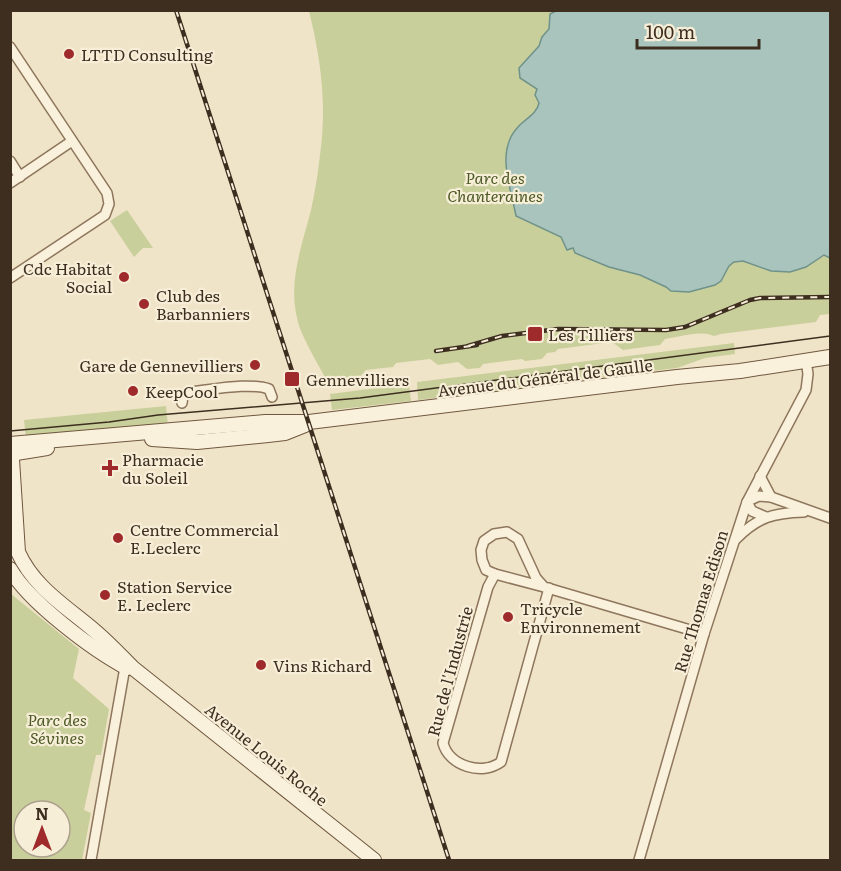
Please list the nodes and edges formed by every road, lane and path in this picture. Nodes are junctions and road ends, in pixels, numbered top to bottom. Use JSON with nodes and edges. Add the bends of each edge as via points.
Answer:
{"nodes":[{"id":1,"x":10,"y":47,"type":"edge"},
{"id":2,"x":72,"y":141,"type":"junction"},
{"id":3,"x":10,"y":161,"type":"edge"},
{"id":4,"x":20,"y":177,"type":"junction"},
{"id":5,"x":10,"y":183,"type":"edge"},
{"id":6,"x":10,"y":278,"type":"edge"},
{"id":7,"x":831,"y":357,"type":"edge"},
{"id":8,"x":806,"y":360,"type":"junction"},
{"id":9,"x":272,"y":397,"type":"dead end"},
{"id":10,"x":182,"y":403,"type":"dead end"},
{"id":11,"x":11,"y":449,"type":"edge"},
{"id":12,"x":760,"y":476,"type":"junction"},
{"id":13,"x":771,"y":497,"type":"junction"},
{"id":14,"x":747,"y":502,"type":"junction"},
{"id":15,"x":809,"y":511,"type":"junction"},
{"id":16,"x":766,"y":517,"type":"junction"},
{"id":17,"x":831,"y":518,"type":"edge"},
{"id":18,"x":734,"y":542,"type":"junction"},
{"id":19,"x":10,"y":569,"type":"edge"},
{"id":20,"x":495,"y":574,"type":"junction"},
{"id":21,"x":546,"y":587,"type":"junction"},
{"id":22,"x":704,"y":633,"type":"junction"},
{"id":23,"x":125,"y":667,"type":"junction"},
{"id":24,"x":140,"y":673,"type":"junction"},
{"id":25,"x":91,"y":861,"type":"edge"},
{"id":26,"x":374,"y":861,"type":"edge"},
{"id":27,"x":639,"y":861,"type":"edge"}],
"edges":[{"from":1,"to":2,"type":"street"},
{"from":2,"to":4,"type":"street"},
{"from":2,"to":6,"type":"street","via":[[107,193],[105,215]]},
{"from":3,"to":4,"type":"street"},
{"from":4,"to":5,"type":"street"},
{"from":7,"to":8,"type":"main road","name":"Avenue du Général de Gaulle"},
{"from":8,"to":11,"type":"main road","name":"Avenue du Général de Gaulle","via":[[740,363],[703,368],[677,377],[278,428]]},
{"from":8,"to":12,"type":"street","name":"Rue Thomas Edison","via":[[806,390]]},
{"from":9,"to":10,"type":"street","via":[[269,389],[261,386],[243,387],[189,392]]},
{"from":11,"to":24,"type":"main road","name":"Avenue Louis Roche","via":[[18,552],[24,565],[40,587]]},
{"from":12,"to":13,"type":"street"},
{"from":12,"to":14,"type":"street","name":"Rue Thomas Edison"},
{"from":13,"to":14,"type":"street","via":[[759,495]]},
{"from":13,"to":15,"type":"street"},
{"from":14,"to":16,"type":"street","via":[[752,511]]},
{"from":14,"to":18,"type":"street","name":"Rue Thomas Edison"},
{"from":15,"to":16,"type":"street"},
{"from":15,"to":17,"type":"street"},
{"from":16,"to":18,"type":"street","via":[[749,526]]},
{"from":18,"to":22,"type":"street","name":"Rue Thomas Edison"},
{"from":19,"to":23,"type":"main road","name":"Avenue Louis Roche","via":[[27,592],[99,652]]},
{"from":20,"to":21,"type":"street"},
{"from":20,"to":21,"type":"street","via":[[486,570],[481,550],[484,541],[494,534],[507,532],[518,539],[536,578]]},
{"from":20,"to":21,"type":"street","name":"Rue de l'Industrie","via":[[444,743],[450,759],[463,766],[480,769],[501,762]]},
{"from":21,"to":22,"type":"street"},
{"from":22,"to":27,"type":"street","name":"Rue Thomas Edison"},
{"from":23,"to":24,"type":"main road","name":"Avenue Louis Roche"},
{"from":23,"to":25,"type":"street"},
{"from":24,"to":26,"type":"main road","name":"Avenue Louis Roche"}]}
